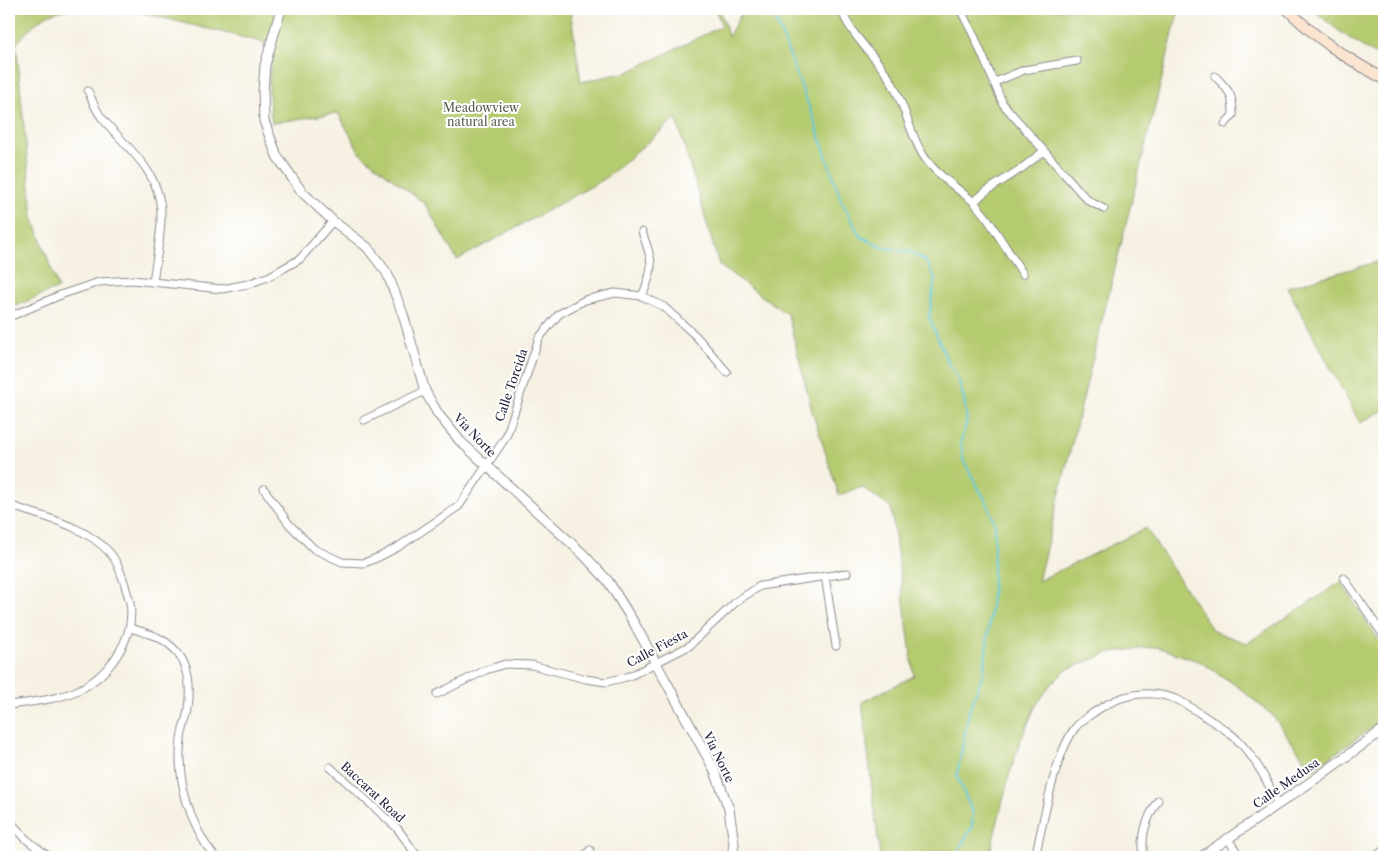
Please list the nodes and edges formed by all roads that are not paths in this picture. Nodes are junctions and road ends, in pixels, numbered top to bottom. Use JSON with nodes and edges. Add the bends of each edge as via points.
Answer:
{"nodes":[{"id":1,"x":281,"y":9,"type":"edge"},
{"id":2,"x":841,"y":9,"type":"edge"},
{"id":3,"x":960,"y":9,"type":"edge"},
{"id":4,"x":1287,"y":9,"type":"edge"},
{"id":5,"x":1077,"y":60,"type":"dead end"},
{"id":6,"x":1215,"y":76,"type":"dead end"},
{"id":7,"x":1384,"y":79,"type":"edge"},
{"id":8,"x":994,"y":82,"type":"junction"},
{"id":9,"x":88,"y":91,"type":"dead end"},
{"id":10,"x":1225,"y":124,"type":"dead end"},
{"id":11,"x":1044,"y":151,"type":"junction"},
{"id":12,"x":974,"y":202,"type":"junction"},
{"id":13,"x":1104,"y":209,"type":"dead end"},
{"id":14,"x":333,"y":221,"type":"junction"},
{"id":15,"x":642,"y":232,"type":"dead end"},
{"id":16,"x":1023,"y":274,"type":"dead end"},
{"id":17,"x":153,"y":282,"type":"junction"},
{"id":18,"x":642,"y":296,"type":"junction"},
{"id":19,"x":9,"y":317,"type":"edge"},
{"id":20,"x":727,"y":372,"type":"dead end"},
{"id":21,"x":425,"y":391,"type":"junction"},
{"id":22,"x":364,"y":420,"type":"dead end"},
{"id":23,"x":486,"y":464,"type":"junction"},
{"id":24,"x":264,"y":489,"type":"dead end"},
{"id":25,"x":9,"y":504,"type":"edge"},
{"id":26,"x":847,"y":572,"type":"dead end"},
{"id":27,"x":825,"y":576,"type":"junction"},
{"id":28,"x":1344,"y":578,"type":"dead end"},
{"id":29,"x":130,"y":628,"type":"junction"},
{"id":30,"x":1384,"y":636,"type":"edge"},
{"id":31,"x":836,"y":646,"type":"dead end"},
{"id":32,"x":656,"y":663,"type":"junction"},
{"id":33,"x":437,"y":694,"type":"dead end"},
{"id":34,"x":9,"y":705,"type":"edge"},
{"id":35,"x":1384,"y":729,"type":"edge"},
{"id":36,"x":330,"y":767,"type":"dead end"},
{"id":37,"x":1158,"y":800,"type":"dead end"},
{"id":38,"x":1278,"y":804,"type":"junction"},
{"id":39,"x":9,"y":820,"type":"edge"},
{"id":40,"x":1228,"y":839,"type":"junction"},
{"id":41,"x":590,"y":850,"type":"dead end"},
{"id":42,"x":1384,"y":850,"type":"edge"},
{"id":43,"x":49,"y":857,"type":"edge"},
{"id":44,"x":215,"y":857,"type":"edge"},
{"id":45,"x":418,"y":857,"type":"edge"},
{"id":46,"x":584,"y":857,"type":"edge"},
{"id":47,"x":732,"y":857,"type":"edge"},
{"id":48,"x":1035,"y":857,"type":"edge"},
{"id":49,"x":1144,"y":857,"type":"edge"},
{"id":50,"x":1201,"y":857,"type":"edge"},
{"id":51,"x":1240,"y":857,"type":"edge"},
{"id":52,"x":1375,"y":857,"type":"edge"}],
"edges":[{"from":1,"to":14,"type":"street","name":"Via Norte","via":[[265,65],[264,121],[277,156],[302,192]]},
{"from":2,"to":12,"type":"street","via":[[850,27],[895,88],[923,155]]},
{"from":3,"to":8,"type":"street"},
{"from":4,"to":7,"type":"main road","via":[[1335,50]]},
{"from":5,"to":8,"type":"street","via":[[1024,70]]},
{"from":6,"to":10,"type":"street","via":[[1227,87],[1233,101],[1233,115]]},
{"from":8,"to":11,"type":"street","via":[[1003,104]]},
{"from":9,"to":17,"type":"street","via":[[101,117],[138,157],[156,183],[161,217]]},
{"from":11,"to":12,"type":"street"},
{"from":11,"to":13,"type":"street","via":[[1089,201]]},
{"from":12,"to":16,"type":"street"},
{"from":14,"to":17,"type":"street","via":[[300,259],[248,284],[222,289]]},
{"from":14,"to":21,"type":"street","name":"Via Norte","via":[[367,247],[387,273],[403,314]]},
{"from":15,"to":18,"type":"street","via":[[651,256],[651,276]]},
{"from":17,"to":19,"type":"street","via":[[99,282]]},
{"from":18,"to":20,"type":"street","name":"Calle Torcida","via":[[664,307],[696,336]]},
{"from":18,"to":23,"type":"street","name":"Calle Torcida","via":[[615,293],[585,300],[559,314],[539,338],[506,437]]},
{"from":21,"to":22,"type":"street"},
{"from":21,"to":23,"type":"street","name":"Via Norte","via":[[438,414],[460,441]]},
{"from":23,"to":24,"type":"street","name":"Calle Torcida","via":[[459,506],[398,547],[364,563],[342,562],[314,549],[289,524]]},
{"from":23,"to":32,"type":"street","name":"Via Norte","via":[[608,581]]},
{"from":25,"to":29,"type":"street","via":[[85,533],[108,551],[120,570],[130,604]]},
{"from":26,"to":27,"type":"street","name":"Calle Fiesta"},
{"from":27,"to":31,"type":"street"},
{"from":27,"to":32,"type":"street","name":"Calle Fiesta","via":[[760,586],[736,601],[689,646]]},
{"from":28,"to":30,"type":"street"},
{"from":29,"to":34,"type":"street","via":[[114,660],[90,684],[60,696]]},
{"from":29,"to":44,"type":"street","via":[[158,637],[177,650],[185,665],[189,677],[188,710],[181,740],[181,772],[188,810],[204,844]]},
{"from":32,"to":33,"type":"street","name":"Calle Fiesta","via":[[630,676],[606,682],[532,665],[505,664]]},
{"from":32,"to":47,"type":"street","name":"Via Norte","via":[[714,769],[729,809],[734,844]]},
{"from":35,"to":38,"type":"street","name":"Calle Medusa"},
{"from":36,"to":45,"type":"street","name":"Baccarat Road","via":[[397,828]]},
{"from":37,"to":49,"type":"street","via":[[1145,827],[1142,841]]},
{"from":38,"to":40,"type":"street","name":"Calle Medusa"},
{"from":38,"to":48,"type":"street","via":[[1260,767],[1228,731],[1178,700],[1158,695],[1123,696],[1105,704],[1076,726],[1066,743]]},
{"from":39,"to":43,"type":"street"},
{"from":40,"to":50,"type":"street","name":"Calle Medusa"},
{"from":40,"to":51,"type":"street"},
{"from":41,"to":46,"type":"street"},
{"from":42,"to":52,"type":"street"}]}
